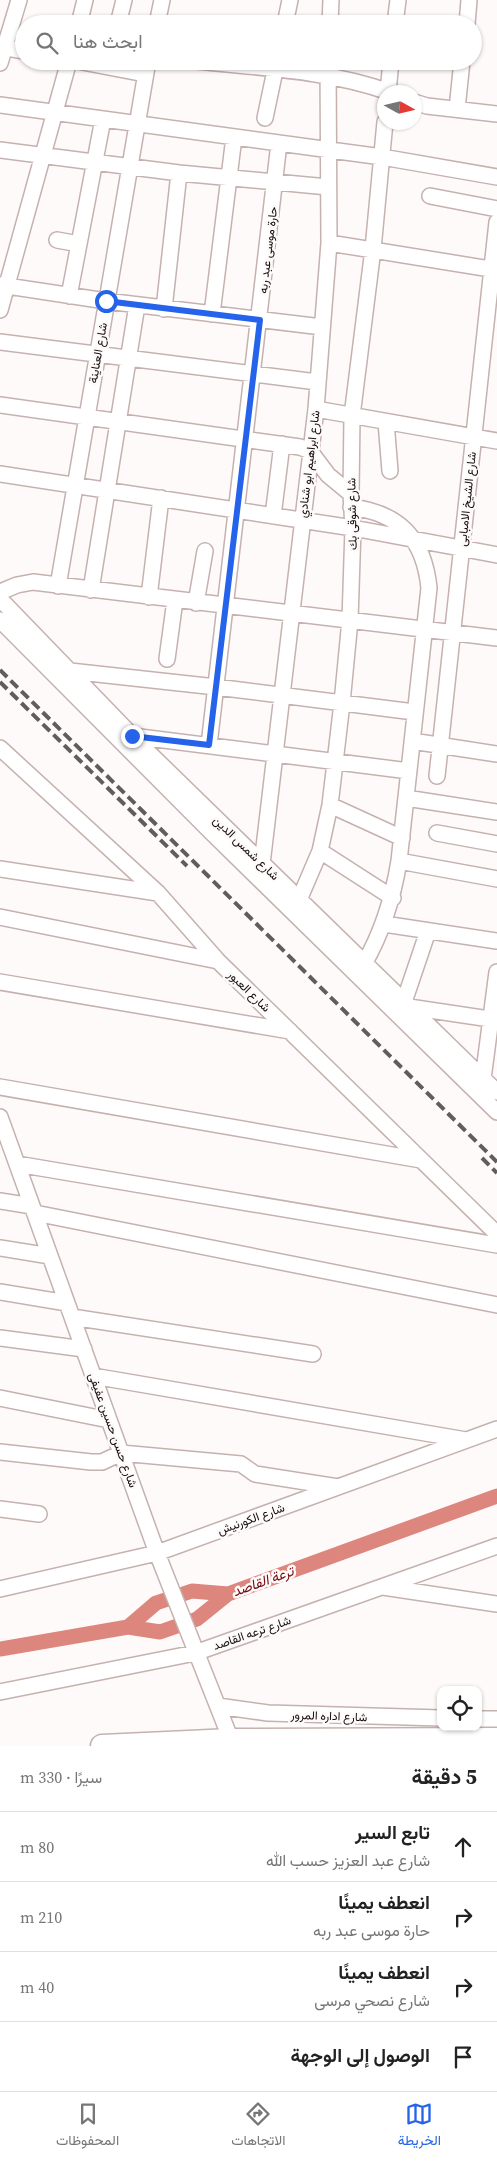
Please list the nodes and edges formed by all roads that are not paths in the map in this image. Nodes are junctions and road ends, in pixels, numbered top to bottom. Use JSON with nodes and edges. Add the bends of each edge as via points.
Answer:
{"nodes":[{"id":1,"x":19,"y":0,"type":"edge"},
{"id":2,"x":86,"y":0,"type":"edge"},
{"id":3,"x":124,"y":0,"type":"edge"},
{"id":4,"x":162,"y":0,"type":"edge"},
{"id":5,"x":290,"y":0,"type":"edge"},
{"id":6,"x":331,"y":0,"type":"edge"},
{"id":7,"x":398,"y":0,"type":"edge"},
{"id":8,"x":469,"y":0,"type":"edge"},
{"id":9,"x":82,"y":15,"type":"edge"},
{"id":10,"x":120,"y":15,"type":"edge"},
{"id":11,"x":159,"y":15,"type":"edge"},
{"id":12,"x":287,"y":15,"type":"edge"},
{"id":13,"x":330,"y":15,"type":"edge"},
{"id":14,"x":396,"y":15,"type":"edge"},
{"id":15,"x":467,"y":15,"type":"edge"},
{"id":16,"x":2,"y":47,"type":"edge"},
{"id":17,"x":15,"y":49,"type":"edge"},
{"id":18,"x":0,"y":63,"type":"edge"},
{"id":19,"x":67,"y":70,"type":"edge"},
{"id":20,"x":146,"y":70,"type":"edge"},
{"id":21,"x":275,"y":70,"type":"edge"},
{"id":22,"x":297,"y":70,"type":"edge"},
{"id":23,"x":327,"y":70,"type":"edge"},
{"id":24,"x":390,"y":70,"type":"edge"},
{"id":25,"x":461,"y":70,"type":"edge"},
{"id":26,"x":327,"y":77,"type":"junction"},
{"id":27,"x":389,"y":85,"type":"edge"},
{"id":28,"x":377,"y":88,"type":"edge"},
{"id":29,"x":422,"y":104,"type":"edge"},
{"id":30,"x":0,"y":105,"type":"edge"},
{"id":31,"x":457,"y":109,"type":"junction"},
{"id":32,"x":55,"y":113,"type":"junction"},
{"id":33,"x":497,"y":114,"type":"edge"},
{"id":34,"x":265,"y":118,"type":"dead end"},
{"id":35,"x":103,"y":119,"type":"junction"},
{"id":36,"x":137,"y":124,"type":"junction"},
{"id":37,"x":384,"y":130,"type":"edge"},
{"id":38,"x":234,"y":137,"type":"junction"},
{"id":39,"x":279,"y":143,"type":"junction"},
{"id":40,"x":0,"y":150,"type":"edge"},
{"id":41,"x":328,"y":150,"type":"junction"},
{"id":42,"x":43,"y":155,"type":"junction"},
{"id":43,"x":382,"y":157,"type":"junction"},
{"id":44,"x":95,"y":163,"type":"junction"},
{"id":45,"x":129,"y":168,"type":"junction"},
{"id":46,"x":179,"y":173,"type":"junction"},
{"id":47,"x":497,"y":177,"type":"edge"},
{"id":48,"x":229,"y":178,"type":"junction"},
{"id":49,"x":276,"y":182,"type":"junction"},
{"id":50,"x":328,"y":187,"type":"junction"},
{"id":51,"x":430,"y":196,"type":"dead end"},
{"id":52,"x":497,"y":209,"type":"edge"},
{"id":53,"x":497,"y":222,"type":"edge"},
{"id":54,"x":57,"y":240,"type":"dead end"},
{"id":55,"x":328,"y":242,"type":"junction"},
{"id":56,"x":79,"y":244,"type":"junction"},
{"id":57,"x":373,"y":249,"type":"junction"},
{"id":58,"x":494,"y":269,"type":"edge"},
{"id":59,"x":3,"y":285,"type":"edge"},
{"id":60,"x":69,"y":296,"type":"junction"},
{"id":61,"x":106,"y":301,"type":"junction"},
{"id":62,"x":137,"y":305,"type":"junction"},
{"id":63,"x":164,"y":308,"type":"junction"},
{"id":64,"x":0,"y":310,"type":"edge"},
{"id":65,"x":212,"y":314,"type":"junction"},
{"id":66,"x":260,"y":320,"type":"junction"},
{"id":67,"x":322,"y":327,"type":"junction"},
{"id":68,"x":0,"y":342,"type":"edge"},
{"id":69,"x":98,"y":354,"type":"junction"},
{"id":70,"x":129,"y":358,"type":"junction"},
{"id":71,"x":253,"y":374,"type":"junction"},
{"id":72,"x":318,"y":382,"type":"junction"},
{"id":73,"x":0,"y":406,"type":"edge"},
{"id":74,"x":316,"y":409,"type":"junction"},
{"id":75,"x":352,"y":416,"type":"junction"},
{"id":76,"x":87,"y":417,"type":"junction"},
{"id":77,"x":119,"y":422,"type":"junction"},
{"id":78,"x":386,"y":422,"type":"junction"},
{"id":79,"x":474,"y":437,"type":"junction"},
{"id":80,"x":245,"y":440,"type":"junction"},
{"id":81,"x":497,"y":441,"type":"edge"},
{"id":82,"x":282,"y":444,"type":"junction"},
{"id":83,"x":310,"y":452,"type":"junction"},
{"id":84,"x":390,"y":471,"type":"dead end"},
{"id":85,"x":0,"y":474,"type":"edge"},
{"id":86,"x":75,"y":485,"type":"junction"},
{"id":87,"x":108,"y":490,"type":"junction"},
{"id":88,"x":161,"y":498,"type":"junction"},
{"id":89,"x":351,"y":500,"type":"junction"},
{"id":90,"x":237,"y":510,"type":"junction"},
{"id":91,"x":273,"y":516,"type":"junction"},
{"id":92,"x":303,"y":520,"type":"junction"},
{"id":93,"x":353,"y":528,"type":"junction"},
{"id":94,"x":415,"y":540,"type":"junction"},
{"id":95,"x":462,"y":548,"type":"junction"},
{"id":96,"x":205,"y":551,"type":"dead end"},
{"id":97,"x":497,"y":555,"type":"edge"},
{"id":98,"x":58,"y":586,"type":"junction"},
{"id":99,"x":92,"y":590,"type":"junction"},
{"id":100,"x":0,"y":592,"type":"edge"},
{"id":101,"x":149,"y":597,"type":"junction"},
{"id":102,"x":0,"y":599,"type":"edge"},
{"id":103,"x":175,"y":600,"type":"junction"},
{"id":104,"x":196,"y":603,"type":"junction"},
{"id":105,"x":225,"y":606,"type":"junction"},
{"id":106,"x":291,"y":613,"type":"junction"},
{"id":107,"x":0,"y":620,"type":"edge"},
{"id":108,"x":350,"y":620,"type":"junction"},
{"id":109,"x":426,"y":628,"type":"junction"},
{"id":110,"x":453,"y":631,"type":"junction"},
{"id":111,"x":497,"y":638,"type":"edge"},
{"id":112,"x":167,"y":659,"type":"dead end"},
{"id":113,"x":70,"y":671,"type":"junction"},
{"id":114,"x":216,"y":687,"type":"junction"},
{"id":115,"x":282,"y":696,"type":"junction"},
{"id":116,"x":342,"y":703,"type":"junction"},
{"id":117,"x":414,"y":712,"type":"junction"},
{"id":118,"x":132,"y":736,"type":"junction"},
{"id":119,"x":412,"y":741,"type":"junction"},
{"id":120,"x":209,"y":745,"type":"junction"},
{"id":121,"x":440,"y":746,"type":"junction"},
{"id":122,"x":0,"y":748,"type":"edge"},
{"id":123,"x":275,"y":753,"type":"junction"},
{"id":124,"x":497,"y":754,"type":"edge"},
{"id":125,"x":336,"y":760,"type":"junction"},
{"id":126,"x":409,"y":771,"type":"junction"},
{"id":127,"x":437,"y":776,"type":"dead end"},
{"id":128,"x":406,"y":798,"type":"junction"},
{"id":129,"x":330,"y":805,"type":"junction"},
{"id":130,"x":497,"y":812,"type":"edge"},
{"id":131,"x":437,"y":833,"type":"dead end"},
{"id":132,"x":402,"y":838,"type":"junction"},
{"id":133,"x":497,"y":844,"type":"edge"},
{"id":134,"x":320,"y":851,"type":"junction"},
{"id":135,"x":399,"y":861,"type":"junction"},
{"id":136,"x":262,"y":864,"type":"junction"},
{"id":137,"x":0,"y":869,"type":"edge"},
{"id":138,"x":497,"y":879,"type":"edge"},
{"id":139,"x":158,"y":893,"type":"junction"},
{"id":140,"x":393,"y":898,"type":"junction"},
{"id":141,"x":299,"y":900,"type":"junction"},
{"id":142,"x":0,"y":917,"type":"edge"},
{"id":143,"x":384,"y":924,"type":"junction"},
{"id":144,"x":428,"y":931,"type":"junction"},
{"id":145,"x":497,"y":942,"type":"edge"},
{"id":146,"x":218,"y":961,"type":"junction"},
{"id":147,"x":364,"y":964,"type":"junction"},
{"id":148,"x":497,"y":972,"type":"edge"},
{"id":149,"x":0,"y":982,"type":"edge"},
{"id":150,"x":406,"y":1005,"type":"junction"},
{"id":151,"x":494,"y":1020,"type":"edge"},
{"id":152,"x":290,"y":1031,"type":"junction"},
{"id":153,"x":483,"y":1079,"type":"junction"},
{"id":154,"x":0,"y":1087,"type":"edge"},
{"id":155,"x":497,"y":1092,"type":"edge"},
{"id":156,"x":497,"y":1112,"type":"edge"},
{"id":157,"x":0,"y":1117,"type":"edge"},
{"id":158,"x":421,"y":1160,"type":"junction"},
{"id":159,"x":17,"y":1164,"type":"junction"},
{"id":160,"x":0,"y":1201,"type":"edge"},
{"id":161,"x":33,"y":1210,"type":"junction"},
{"id":162,"x":497,"y":1234,"type":"edge"},
{"id":163,"x":497,"y":1245,"type":"edge"},
{"id":164,"x":0,"y":1248,"type":"edge"},
{"id":165,"x":50,"y":1256,"type":"junction"},
{"id":166,"x":0,"y":1292,"type":"edge"},
{"id":167,"x":497,"y":1305,"type":"edge"},
{"id":168,"x":69,"y":1310,"type":"junction"},
{"id":169,"x":0,"y":1338,"type":"edge"},
{"id":170,"x":84,"y":1349,"type":"junction"},
{"id":171,"x":314,"y":1354,"type":"dead end"},
{"id":172,"x":93,"y":1376,"type":"junction"},
{"id":173,"x":0,"y":1398,"type":"edge"},
{"id":174,"x":109,"y":1420,"type":"junction"},
{"id":175,"x":497,"y":1429,"type":"edge"},
{"id":176,"x":467,"y":1440,"type":"junction"},
{"id":177,"x":0,"y":1452,"type":"edge"},
{"id":178,"x":121,"y":1453,"type":"junction"},
{"id":179,"x":340,"y":1487,"type":"junction"},
{"id":180,"x":0,"y":1509,"type":"edge"},
{"id":181,"x":39,"y":1514,"type":"dead end"},
{"id":182,"x":497,"y":1546,"type":"edge"},
{"id":183,"x":157,"y":1553,"type":"junction"},
{"id":184,"x":382,"y":1587,"type":"junction"},
{"id":185,"x":0,"y":1589,"type":"edge"},
{"id":186,"x":497,"y":1604,"type":"edge"},
{"id":187,"x":195,"y":1653,"type":"junction"},
{"id":188,"x":0,"y":1692,"type":"edge"},
{"id":189,"x":218,"y":1706,"type":"junction"},
{"id":190,"x":437,"y":1718,"type":"edge"},
{"id":191,"x":482,"y":1719,"type":"edge"},
{"id":192,"x":497,"y":1719,"type":"edge"},
{"id":193,"x":497,"y":1739,"type":"edge"},
{"id":194,"x":231,"y":1740,"type":"junction"},
{"id":195,"x":102,"y":1746,"type":"edge"}],
"edges":[{"from":1,"to":16,"type":"street"},
{"from":2,"to":9,"type":"street"},
{"from":3,"to":10,"type":"street"},
{"from":4,"to":11,"type":"street"},
{"from":5,"to":12,"type":"street"},
{"from":6,"to":13,"type":"street"},
{"from":7,"to":14,"type":"street"},
{"from":8,"to":15,"type":"street"},
{"from":16,"to":17,"type":"street"},
{"from":16,"to":18,"type":"street"},
{"from":19,"to":32,"type":"street"},
{"from":20,"to":36,"type":"street","name":"شارع العناينة"},
{"from":21,"to":34,"type":"street"},
{"from":22,"to":26,"type":"street"},
{"from":23,"to":26,"type":"street","name":"شارع ابراهيم ابو شنادي"},
{"from":24,"to":27,"type":"street"},
{"from":25,"to":31,"type":"street"},
{"from":26,"to":28,"type":"street"},
{"from":26,"to":41,"type":"street","name":"شارع ابراهيم ابو شنادي"},
{"from":29,"to":31,"type":"street"},
{"from":30,"to":32,"type":"street"},
{"from":31,"to":33,"type":"street"},
{"from":32,"to":35,"type":"street"},
{"from":32,"to":42,"type":"street"},
{"from":35,"to":36,"type":"street"},
{"from":35,"to":44,"type":"street"},
{"from":36,"to":38,"type":"street"},
{"from":36,"to":45,"type":"street","name":"شارع العناينة"},
{"from":37,"to":43,"type":"street","name":"شارع شوقى بك"},
{"from":38,"to":39,"type":"street"},
{"from":38,"to":48,"type":"street"},
{"from":39,"to":41,"type":"street"},
{"from":39,"to":49,"type":"street","name":"حارة موسى عبد ربه"},
{"from":40,"to":42,"type":"street"},
{"from":41,"to":43,"type":"street"},
{"from":41,"to":50,"type":"street","name":"شارع ابراهيم ابو شنادي"},
{"from":42,"to":44,"type":"street"},
{"from":42,"to":59,"type":"street"},
{"from":43,"to":47,"type":"street"},
{"from":43,"to":57,"type":"street","name":"شارع شوقى بك"},
{"from":44,"to":45,"type":"street"},
{"from":44,"to":56,"type":"street"},
{"from":45,"to":46,"type":"street"},
{"from":45,"to":61,"type":"street","name":"شارع العناينة"},
{"from":46,"to":48,"type":"street"},
{"from":46,"to":63,"type":"street"},
{"from":48,"to":49,"type":"street"},
{"from":48,"to":65,"type":"street"},
{"from":49,"to":50,"type":"street"},
{"from":49,"to":66,"type":"street","name":"حارة موسى عبد ربه"},
{"from":50,"to":55,"type":"street","name":"شارع ابراهيم ابو شنادي"},
{"from":51,"to":52,"type":"street"},
{"from":53,"to":58,"type":"street","name":"شارع الشيخ الامبابى"},
{"from":54,"to":56,"type":"street"},
{"from":55,"to":57,"type":"street"},
{"from":55,"to":67,"type":"street","name":"شارع ابراهيم ابو شنادي"},
{"from":56,"to":60,"type":"street"},
{"from":57,"to":58,"type":"street"},
{"from":57,"to":75,"type":"street","name":"شارع شوقى بك"},
{"from":58,"to":79,"type":"street","name":"شارع الشيخ الامبابى"},
{"from":59,"to":60,"type":"street"},
{"from":59,"to":64,"type":"street"},
{"from":60,"to":61,"type":"street"},
{"from":61,"to":62,"type":"street"},
{"from":61,"to":69,"type":"street","name":"شارع العناينة"},
{"from":62,"to":63,"type":"street"},
{"from":62,"to":70,"type":"street"},
{"from":63,"to":65,"type":"street"},
{"from":65,"to":66,"type":"street"},
{"from":66,"to":67,"type":"street"},
{"from":66,"to":71,"type":"street","name":"حارة موسى عبد ربه"},
{"from":67,"to":72,"type":"street","name":"شارع ابراهيم ابو شنادي"},
{"from":68,"to":69,"type":"street"},
{"from":69,"to":70,"type":"street"},
{"from":69,"to":76,"type":"street","name":"شارع العناينة"},
{"from":70,"to":71,"type":"street"},
{"from":70,"to":77,"type":"street"},
{"from":71,"to":72,"type":"street"},
{"from":71,"to":80,"type":"street","name":"حارة موسى عبد ربه"},
{"from":72,"to":74,"type":"street","name":"شارع ابراهيم ابو شنادي"},
{"from":73,"to":76,"type":"street"},
{"from":74,"to":75,"type":"street"},
{"from":74,"to":83,"type":"street","name":"شارع ابراهيم ابو شنادي"},
{"from":75,"to":78,"type":"street"},
{"from":75,"to":89,"type":"street","name":"شارع شوقى بك"},
{"from":76,"to":77,"type":"street"},
{"from":76,"to":86,"type":"street","name":"شارع العناينة"},
{"from":77,"to":80,"type":"street"},
{"from":77,"to":87,"type":"street"},
{"from":78,"to":79,"type":"street"},
{"from":78,"to":84,"type":"street"},
{"from":79,"to":81,"type":"street"},
{"from":79,"to":95,"type":"street","name":"شارع الشيخ الامبابى"},
{"from":80,"to":82,"type":"street"},
{"from":80,"to":90,"type":"street","name":"حارة موسى عبد ربه"},
{"from":82,"to":83,"type":"street"},
{"from":82,"to":91,"type":"street"},
{"from":83,"to":89,"type":"street"},
{"from":83,"to":92,"type":"street","name":"شارع ابراهيم ابو شنادي"},
{"from":85,"to":86,"type":"street"},
{"from":86,"to":87,"type":"street"},
{"from":86,"to":98,"type":"street","name":"شارع العناينة"},
{"from":87,"to":88,"type":"street"},
{"from":87,"to":99,"type":"street"},
{"from":88,"to":90,"type":"street"},
{"from":88,"to":101,"type":"street"},
{"from":89,"to":93,"type":"street","name":"شارع شوقى بك"},
{"from":89,"to":94,"type":"street","via":[[393,520]]},
{"from":90,"to":91,"type":"street"},
{"from":90,"to":105,"type":"street","name":"حارة موسى عبد ربه"},
{"from":91,"to":92,"type":"street"},
{"from":92,"to":93,"type":"street"},
{"from":92,"to":106,"type":"street","name":"شارع ابراهيم ابو شنادي"},
{"from":93,"to":94,"type":"street"},
{"from":93,"to":108,"type":"street","name":"شارع شوقى بك"},
{"from":94,"to":95,"type":"street"},
{"from":94,"to":109,"type":"street","via":[[427,567],[430,588]]},
{"from":95,"to":97,"type":"street"},
{"from":95,"to":110,"type":"street","name":"شارع الشيخ الامبابى"},
{"from":96,"to":104,"type":"street"},
{"from":98,"to":99,"type":"street"},
{"from":98,"to":100,"type":"street","via":[[33,582]]},
{"from":99,"to":101,"type":"street"},
{"from":101,"to":103,"type":"street"},
{"from":102,"to":113,"type":"street","name":"شارع شمس الدين"},
{"from":103,"to":104,"type":"street"},
{"from":103,"to":112,"type":"street"},
{"from":104,"to":105,"type":"street"},
{"from":105,"to":106,"type":"street"},
{"from":105,"to":114,"type":"street","name":"حارة موسى عبد ربه"},
{"from":106,"to":108,"type":"street"},
{"from":106,"to":115,"type":"street","name":"شارع ابراهيم ابو شنادي"},
{"from":107,"to":156,"type":"street","name":"شارع شمس الدين"},
{"from":108,"to":109,"type":"street"},
{"from":108,"to":116,"type":"street","name":"شارع شوقى بك"},
{"from":109,"to":110,"type":"street"},
{"from":109,"to":117,"type":"street"},
{"from":110,"to":111,"type":"street"},
{"from":110,"to":121,"type":"street","name":"شارع الشيخ الامبابى"},
{"from":113,"to":114,"type":"street"},
{"from":113,"to":118,"type":"street","name":"شارع شمس الدين"},
{"from":114,"to":115,"type":"street"},
{"from":114,"to":120,"type":"street","name":"حارة موسى عبد ربه"},
{"from":115,"to":116,"type":"street"},
{"from":115,"to":123,"type":"street","name":"شارع ابراهيم ابو شنادي"},
{"from":116,"to":117,"type":"street"},
{"from":116,"to":125,"type":"street","name":"شارع شوقى بك"},
{"from":117,"to":119,"type":"street"},
{"from":118,"to":120,"type":"street"},
{"from":118,"to":136,"type":"street","name":"شارع شمس الدين"},
{"from":119,"to":121,"type":"street"},
{"from":119,"to":126,"type":"street"},
{"from":120,"to":123,"type":"street"},
{"from":121,"to":124,"type":"street"},
{"from":121,"to":127,"type":"street","name":"شارع الشيخ الامبابى"},
{"from":122,"to":139,"type":"street","name":"شارع العبور"},
{"from":123,"to":125,"type":"street"},
{"from":123,"to":136,"type":"street","name":"شارع ابراهيم ابو شنادي"},
{"from":125,"to":126,"type":"street"},
{"from":125,"to":129,"type":"street","name":"شارع شوقى بك"},
{"from":126,"to":128,"type":"street"},
{"from":128,"to":130,"type":"street"},
{"from":128,"to":132,"type":"street"},
{"from":129,"to":132,"type":"street"},
{"from":129,"to":134,"type":"street","name":"شارع شوقى بك"},
{"from":131,"to":133,"type":"street"},
{"from":132,"to":135,"type":"street"},
{"from":134,"to":140,"type":"street"},
{"from":134,"to":141,"type":"street","name":"شارع شوقى بك"},
{"from":135,"to":138,"type":"street"},
{"from":135,"to":140,"type":"street"},
{"from":136,"to":141,"type":"street","name":"شارع شمس الدين"},
{"from":137,"to":139,"type":"street"},
{"from":139,"to":146,"type":"street","name":"شارع العبور"},
{"from":140,"to":143,"type":"street"},
{"from":141,"to":147,"type":"street","name":"شارع شمس الدين"},
{"from":142,"to":146,"type":"street"},
{"from":143,"to":144,"type":"street"},
{"from":143,"to":147,"type":"street"},
{"from":144,"to":145,"type":"street"},
{"from":144,"to":150,"type":"street"},
{"from":146,"to":152,"type":"street","name":"شارع العبور"},
{"from":147,"to":150,"type":"street","name":"شارع شمس الدين"},
{"from":148,"to":151,"type":"street"},
{"from":149,"to":152,"type":"street"},
{"from":150,"to":151,"type":"street"},
{"from":150,"to":153,"type":"street","name":"شارع شمس الدين"},
{"from":151,"to":153,"type":"street"},
{"from":152,"to":158,"type":"street","name":"شارع العبور"},
{"from":153,"to":155,"type":"street","name":"شارع شمس الدين"},
{"from":154,"to":158,"type":"street"},
{"from":157,"to":159,"type":"street","name":"شارع حسن حسين عفيفى"},
{"from":158,"to":162,"type":"street","name":"شارع العبور"},
{"from":159,"to":161,"type":"street","name":"شارع حسن حسين عفيفى"},
{"from":159,"to":163,"type":"street"},
{"from":160,"to":161,"type":"street"},
{"from":161,"to":165,"type":"street","name":"شارع حسن حسين عفيفى"},
{"from":161,"to":167,"type":"street"},
{"from":164,"to":165,"type":"street"},
{"from":165,"to":168,"type":"street","name":"شارع حسن حسين عفيفى"},
{"from":166,"to":168,"type":"street"},
{"from":168,"to":170,"type":"street","name":"شارع حسن حسين عفيفى"},
{"from":168,"to":171,"type":"street"},
{"from":169,"to":170,"type":"street"},
{"from":170,"to":172,"type":"street","name":"شارع حسن حسين عفيفى"},
{"from":172,"to":174,"type":"street","name":"شارع حسن حسين عفيفى"},
{"from":172,"to":176,"type":"street"},
{"from":173,"to":174,"type":"street"},
{"from":174,"to":178,"type":"street","name":"شارع حسن حسين عفيفى"},
{"from":175,"to":176,"type":"street","name":"شارع الكورنيش"},
{"from":176,"to":179,"type":"street","name":"شارع الكورنيش"},
{"from":177,"to":178,"type":"street","via":[[92,1462],[102,1462]]},
{"from":178,"to":179,"type":"street","via":[[241,1464],[255,1474]]},
{"from":178,"to":183,"type":"street","name":"شارع حسن حسين عفيفى"},
{"from":179,"to":183,"type":"street","name":"شارع الكورنيش"},
{"from":180,"to":181,"type":"street"},
{"from":182,"to":184,"type":"street","name":"شارع ترعه القاصد"},
{"from":183,"to":185,"type":"street","name":"شارع الكورنيش"},
{"from":183,"to":187,"type":"street","name":"شارع حسن حسين عفيفى"},
{"from":184,"to":186,"type":"street"},
{"from":184,"to":187,"type":"street","name":"شارع ترعه القاصد"},
{"from":187,"to":188,"type":"street","name":"شارع ترعه القاصد"},
{"from":187,"to":189,"type":"street","name":"شارع حسن حسين عفيفى"},
{"from":189,"to":190,"type":"street","name":"شارع اداره المرور","via":[[268,1713]]},
{"from":189,"to":194,"type":"street","name":"شارع حسن حسين عفيفى"},
{"from":191,"to":192,"type":"street"},
{"from":193,"to":194,"type":"highway"},
{"from":194,"to":195,"type":"highway"}]}
